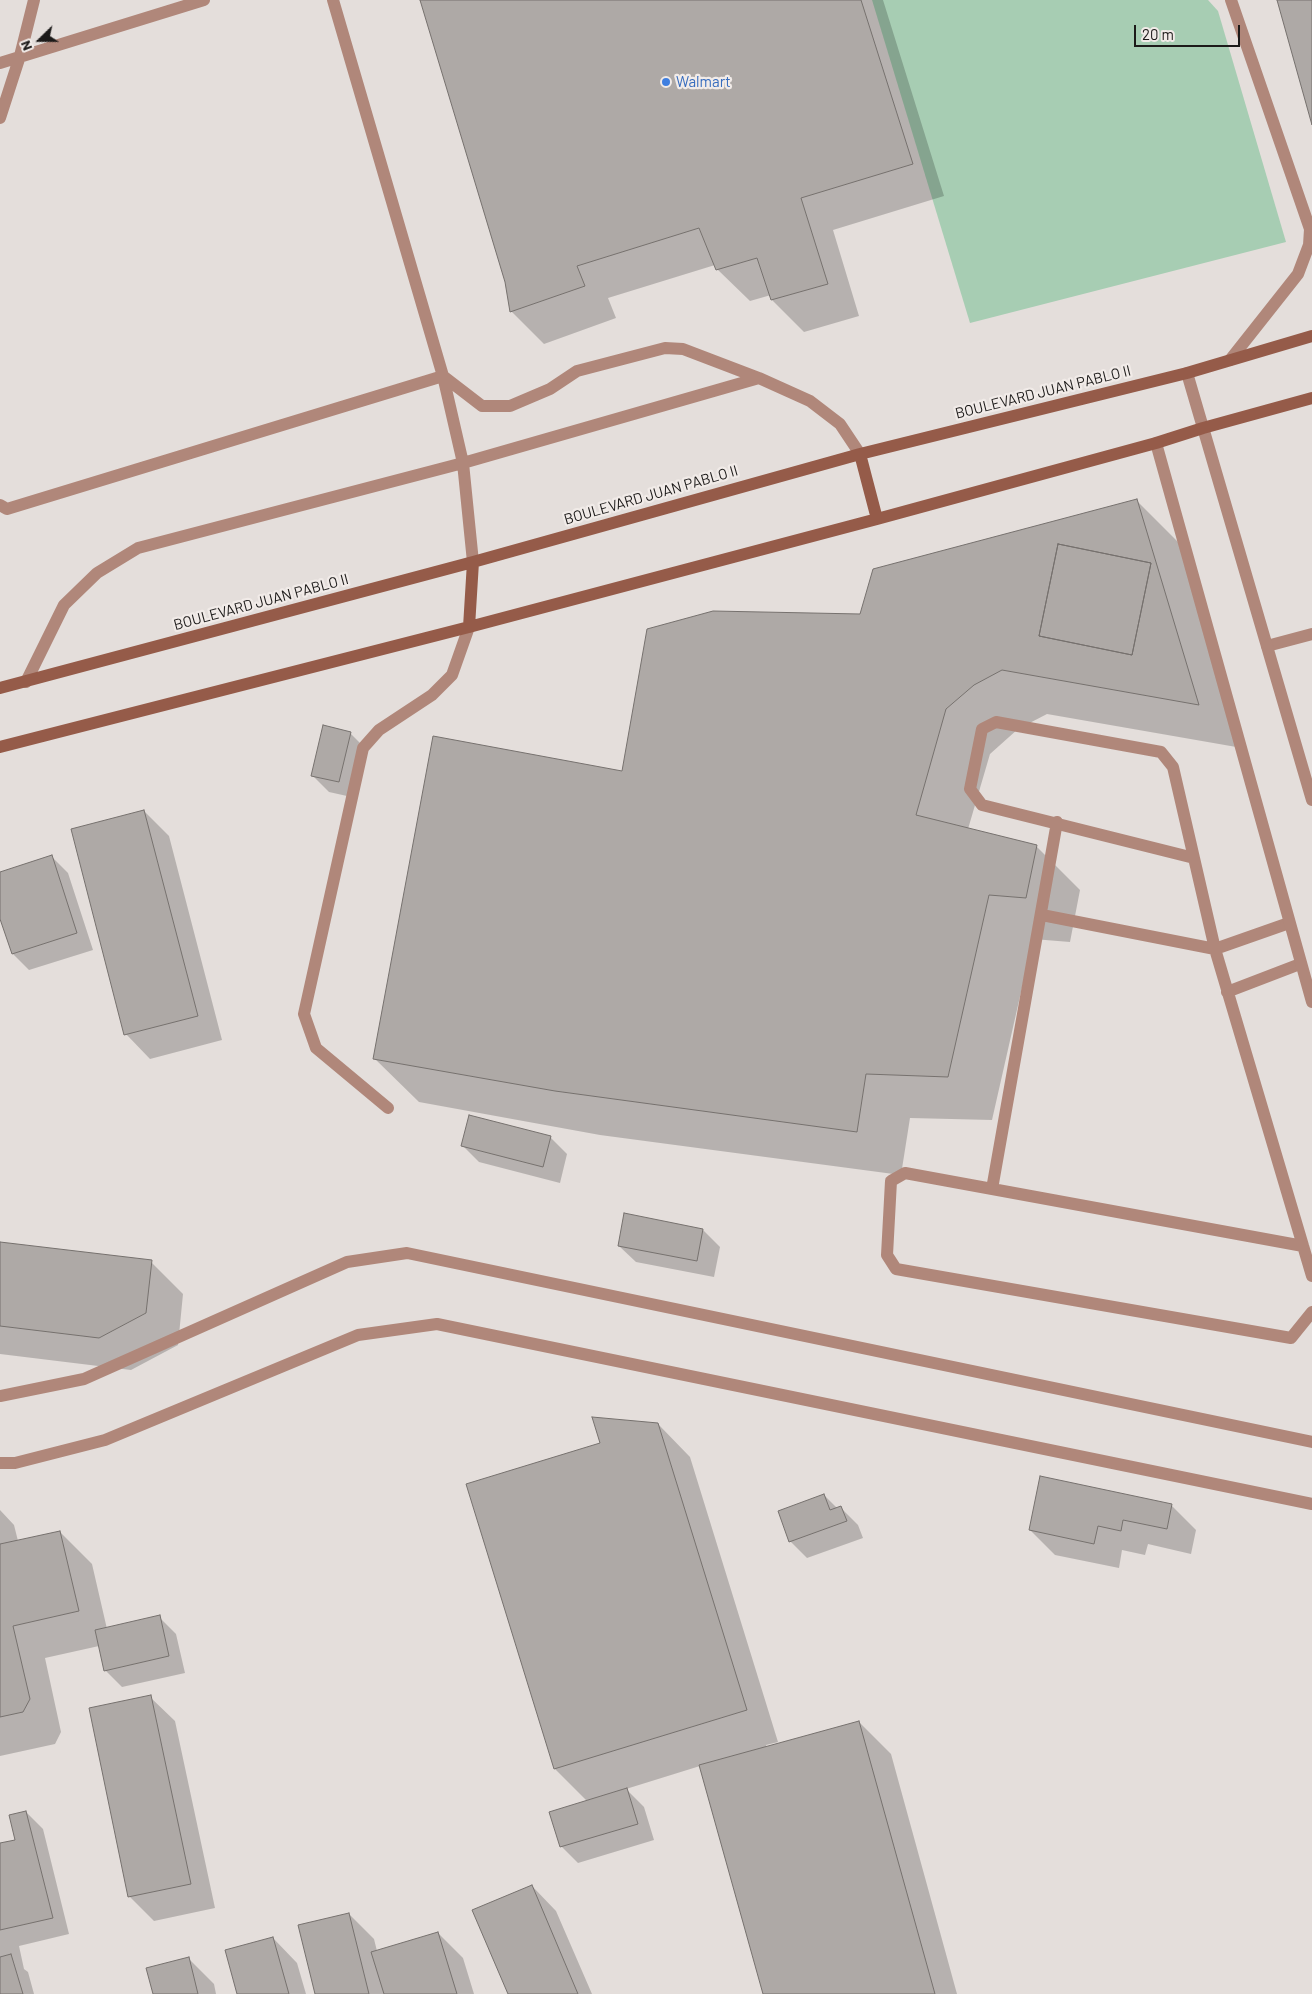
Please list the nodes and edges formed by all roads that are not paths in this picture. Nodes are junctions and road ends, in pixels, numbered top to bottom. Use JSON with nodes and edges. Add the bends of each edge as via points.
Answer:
{"nodes":[{"id":1,"x":34,"y":0,"type":"edge"},
{"id":2,"x":204,"y":0,"type":"edge"},
{"id":3,"x":333,"y":0,"type":"edge"},
{"id":4,"x":1231,"y":0,"type":"edge"},
{"id":5,"x":20,"y":56,"type":"junction"},
{"id":6,"x":0,"y":63,"type":"edge"},
{"id":7,"x":0,"y":118,"type":"edge"},
{"id":8,"x":1312,"y":270,"type":"edge"},
{"id":9,"x":1298,"y":274,"type":"junction"},
{"id":10,"x":1312,"y":336,"type":"edge"},
{"id":11,"x":1230,"y":360,"type":"junction"},
{"id":12,"x":1187,"y":373,"type":"junction"},
{"id":13,"x":443,"y":376,"type":"junction"},
{"id":14,"x":759,"y":378,"type":"junction"},
{"id":15,"x":1312,"y":398,"type":"edge"},
{"id":16,"x":1203,"y":428,"type":"junction"},
{"id":17,"x":1156,"y":443,"type":"junction"},
{"id":18,"x":860,"y":454,"type":"junction"},
{"id":19,"x":463,"y":463,"type":"junction"},
{"id":20,"x":0,"y":506,"type":"edge"},
{"id":21,"x":878,"y":518,"type":"junction"},
{"id":22,"x":473,"y":562,"type":"junction"},
{"id":23,"x":470,"y":627,"type":"junction"},
{"id":24,"x":1312,"y":634,"type":"edge"},
{"id":25,"x":1267,"y":646,"type":"junction"},
{"id":26,"x":26,"y":682,"type":"junction"},
{"id":27,"x":0,"y":688,"type":"edge"},
{"id":28,"x":0,"y":747,"type":"edge"},
{"id":29,"x":1312,"y":800,"type":"edge"},
{"id":30,"x":1057,"y":822,"type":"junction"},
{"id":31,"x":1194,"y":858,"type":"junction"},
{"id":32,"x":1042,"y":915,"type":"junction"},
{"id":33,"x":1289,"y":923,"type":"junction"},
{"id":34,"x":1215,"y":949,"type":"junction"},
{"id":35,"x":1300,"y":964,"type":"junction"},
{"id":36,"x":1227,"y":992,"type":"junction"},
{"id":37,"x":1312,"y":1002,"type":"edge"},
{"id":38,"x":388,"y":1108,"type":"dead end"},
{"id":39,"x":992,"y":1189,"type":"junction"},
{"id":40,"x":1303,"y":1246,"type":"junction"},
{"id":41,"x":1312,"y":1276,"type":"edge"},
{"id":42,"x":1312,"y":1312,"type":"edge"},
{"id":43,"x":0,"y":1396,"type":"edge"},
{"id":44,"x":1312,"y":1442,"type":"edge"},
{"id":45,"x":0,"y":1463,"type":"edge"},
{"id":46,"x":1312,"y":1504,"type":"edge"}],
"edges":[{"from":1,"to":5,"type":"street"},
{"from":2,"to":5,"type":"street"},
{"from":3,"to":13,"type":"street"},
{"from":4,"to":9,"type":"street","via":[[1310,229],[1309,245]]},
{"from":5,"to":6,"type":"street"},
{"from":5,"to":7,"type":"street"},
{"from":8,"to":9,"type":"street"},
{"from":9,"to":11,"type":"street"},
{"from":10,"to":11,"type":"street","name":"BOULEVARD JUAN PABLO II"},
{"from":11,"to":12,"type":"street","name":"BOULEVARD JUAN PABLO II"},
{"from":12,"to":16,"type":"street"},
{"from":12,"to":18,"type":"street","name":"BOULEVARD JUAN PABLO II"},
{"from":13,"to":14,"type":"street","via":[[482,406],[510,406],[550,389],[577,371],[665,348],[683,348]]},
{"from":13,"to":19,"type":"street"},
{"from":13,"to":20,"type":"street","via":[[7,509]]},
{"from":14,"to":18,"type":"street","via":[[810,401],[840,424]]},
{"from":14,"to":19,"type":"street"},
{"from":15,"to":16,"type":"street"},
{"from":16,"to":17,"type":"street"},
{"from":16,"to":25,"type":"street"},
{"from":17,"to":21,"type":"street"},
{"from":17,"to":33,"type":"street"},
{"from":18,"to":21,"type":"street"},
{"from":18,"to":22,"type":"street","name":"BOULEVARD JUAN PABLO II"},
{"from":19,"to":22,"type":"street"},
{"from":19,"to":26,"type":"street","via":[[138,548],[97,573],[64,605]]},
{"from":21,"to":23,"type":"street"},
{"from":22,"to":23,"type":"street"},
{"from":22,"to":26,"type":"street","name":"BOULEVARD JUAN PABLO II"},
{"from":23,"to":28,"type":"street"},
{"from":23,"to":38,"type":"street","via":[[452,674],[432,695],[379,730],[363,748],[304,1014],[316,1048]]},
{"from":24,"to":25,"type":"street"},
{"from":25,"to":29,"type":"street"},
{"from":26,"to":27,"type":"street","name":"BOULEVARD JUAN PABLO II"},
{"from":30,"to":31,"type":"street"},
{"from":30,"to":31,"type":"street","via":[[982,805],[970,789],[982,729],[996,722],[1161,752],[1173,767]]},
{"from":30,"to":32,"type":"street"},
{"from":31,"to":34,"type":"street"},
{"from":32,"to":34,"type":"street"},
{"from":32,"to":39,"type":"street"},
{"from":33,"to":34,"type":"street"},
{"from":33,"to":35,"type":"street"},
{"from":34,"to":36,"type":"street"},
{"from":35,"to":36,"type":"street"},
{"from":35,"to":37,"type":"street"},
{"from":36,"to":40,"type":"street"},
{"from":39,"to":40,"type":"street"},
{"from":39,"to":42,"type":"street","via":[[905,1173],[891,1181],[887,1255],[896,1269],[1291,1338]]},
{"from":40,"to":41,"type":"street"},
{"from":43,"to":44,"type":"street","via":[[84,1378],[347,1262],[406,1253]]},
{"from":45,"to":46,"type":"street","via":[[15,1463],[105,1440],[358,1335],[437,1324]]}]}
